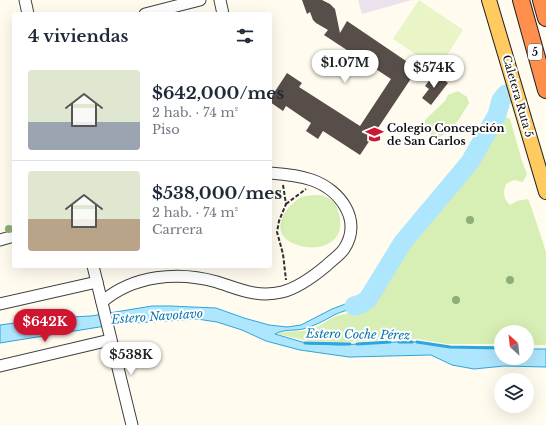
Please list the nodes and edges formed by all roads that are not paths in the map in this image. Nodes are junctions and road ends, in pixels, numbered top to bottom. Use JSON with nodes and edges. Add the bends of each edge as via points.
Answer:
{"nodes":[{"id":1,"x":25,"y":0,"type":"edge"},
{"id":2,"x":200,"y":0,"type":"edge"},
{"id":3,"x":220,"y":0,"type":"edge"},
{"id":4,"x":489,"y":0,"type":"edge"},
{"id":5,"x":521,"y":0,"type":"edge"},
{"id":6,"x":541,"y":0,"type":"edge"},
{"id":7,"x":178,"y":7,"type":"edge"},
{"id":8,"x":28,"y":12,"type":"edge"},
{"id":9,"x":154,"y":12,"type":"edge"},
{"id":10,"x":223,"y":12,"type":"edge"},
{"id":11,"x":546,"y":18,"type":"edge"},
{"id":12,"x":546,"y":90,"type":"edge"},
{"id":13,"x":272,"y":173,"type":"edge"},
{"id":14,"x":546,"y":192,"type":"edge"},
{"id":15,"x":12,"y":237,"type":"edge"},
{"id":16,"x":0,"y":240,"type":"edge"},
{"id":17,"x":94,"y":268,"type":"edge"},
{"id":18,"x":97,"y":282,"type":"junction"},
{"id":19,"x":0,"y":304,"type":"edge"},
{"id":20,"x":103,"y":305,"type":"junction"},
{"id":21,"x":109,"y":336,"type":"junction"},
{"id":22,"x":0,"y":366,"type":"edge"},
{"id":23,"x":132,"y":425,"type":"edge"}],
"edges":[{"from":1,"to":8,"type":"street"},
{"from":2,"to":7,"type":"street"},
{"from":3,"to":10,"type":"street"},
{"from":4,"to":14,"type":"main road","name":"Caletera Ruta 5"},
{"from":5,"to":12,"type":"highway","number":"5"},
{"from":6,"to":11,"type":"highway"},
{"from":7,"to":9,"type":"street"},
{"from":13,"to":20,"type":"street","via":[[312,180],[333,192],[345,205],[350,218],[349,236],[343,250],[324,268],[301,283],[271,294],[242,291],[194,277],[156,277],[111,294]]},
{"from":15,"to":16,"type":"street"},
{"from":17,"to":18,"type":"street"},
{"from":18,"to":19,"type":"street"},
{"from":18,"to":20,"type":"street"},
{"from":20,"to":21,"type":"street"},
{"from":21,"to":22,"type":"street"},
{"from":21,"to":23,"type":"street"}]}
